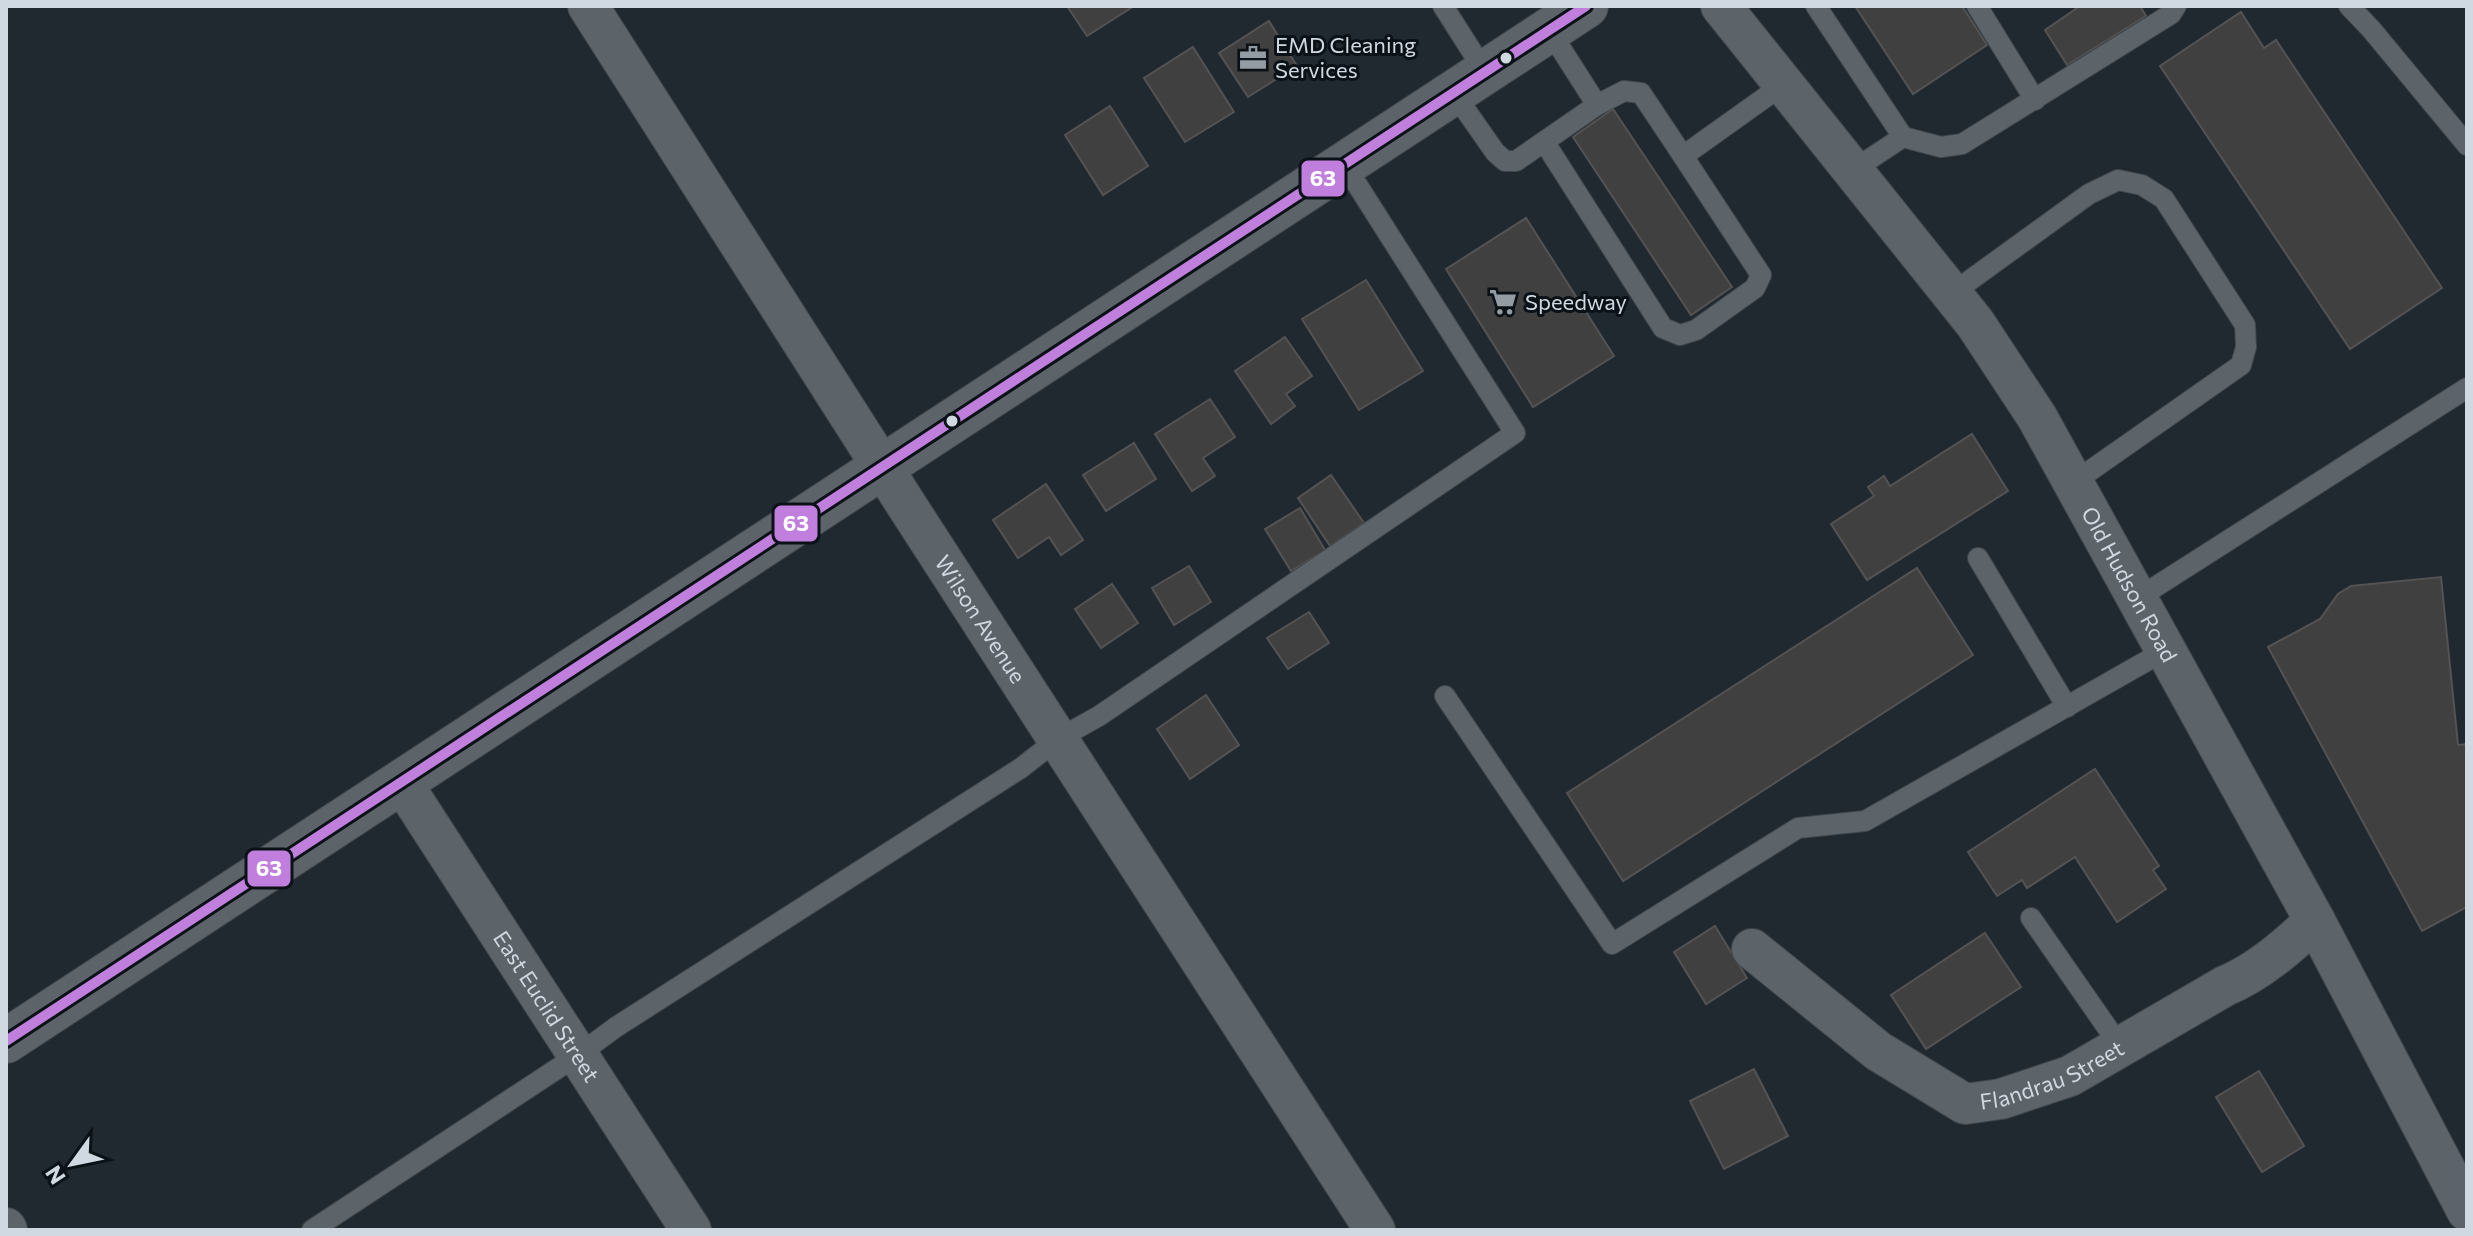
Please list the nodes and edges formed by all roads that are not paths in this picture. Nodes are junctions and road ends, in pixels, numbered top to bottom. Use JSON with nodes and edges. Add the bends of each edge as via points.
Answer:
{"nodes":[{"id":1,"x":588,"y":6,"type":"edge"},
{"id":2,"x":1443,"y":6,"type":"edge"},
{"id":3,"x":1586,"y":6,"type":"edge"},
{"id":4,"x":1721,"y":6,"type":"edge"},
{"id":5,"x":1816,"y":6,"type":"edge"},
{"id":6,"x":1977,"y":6,"type":"edge"},
{"id":7,"x":2176,"y":6,"type":"edge"},
{"id":8,"x":2349,"y":6,"type":"edge"},
{"id":9,"x":1549,"y":30,"type":"junction"},
{"id":10,"x":1469,"y":82,"type":"junction"},
{"id":11,"x":1784,"y":84,"type":"junction"},
{"id":12,"x":2035,"y":100,"type":"junction"},
{"id":13,"x":1597,"y":105,"type":"junction"},
{"id":14,"x":1903,"y":137,"type":"junction"},
{"id":15,"x":1545,"y":143,"type":"junction"},
{"id":16,"x":2467,"y":145,"type":"edge"},
{"id":17,"x":1683,"y":156,"type":"junction"},
{"id":18,"x":1344,"y":164,"type":"junction"},
{"id":19,"x":1853,"y":170,"type":"junction"},
{"id":20,"x":1951,"y":294,"type":"junction"},
{"id":21,"x":2467,"y":388,"type":"edge"},
{"id":22,"x":883,"y":468,"type":"junction"},
{"id":23,"x":2074,"y":482,"type":"junction"},
{"id":24,"x":1978,"y":558,"type":"dead end"},
{"id":25,"x":2138,"y":598,"type":"junction"},
{"id":26,"x":2166,"y":650,"type":"junction"},
{"id":27,"x":1445,"y":696,"type":"dead end"},
{"id":28,"x":2067,"y":707,"type":"junction"},
{"id":29,"x":1058,"y":739,"type":"junction"},
{"id":30,"x":402,"y":783,"type":"junction"},
{"id":31,"x":2031,"y":918,"type":"dead end"},
{"id":32,"x":2315,"y":921,"type":"junction"},
{"id":33,"x":1752,"y":949,"type":"dead end"},
{"id":34,"x":6,"y":1041,"type":"edge"},
{"id":35,"x":2120,"y":1046,"type":"junction"},
{"id":36,"x":578,"y":1055,"type":"junction"},
{"id":37,"x":2467,"y":1211,"type":"edge"},
{"id":38,"x":312,"y":1230,"type":"edge"},
{"id":39,"x":691,"y":1230,"type":"edge"},
{"id":40,"x":1375,"y":1230,"type":"edge"}],
"edges":[{"from":1,"to":22,"type":"street","name":"Wilson Avenue"},
{"from":2,"to":10,"type":"lane"},
{"from":3,"to":9,"type":"main road"},
{"from":4,"to":11,"type":"street","name":"Old Hudson Road"},
{"from":5,"to":14,"type":"lane"},
{"from":6,"to":12,"type":"lane"},
{"from":7,"to":12,"type":"lane"},
{"from":8,"to":16,"type":"lane"},
{"from":9,"to":10,"type":"main road"},
{"from":9,"to":13,"type":"lane"},
{"from":10,"to":15,"type":"lane","via":[[1495,152],[1505,161],[1516,161]]},
{"from":10,"to":18,"type":"main road"},
{"from":11,"to":17,"type":"lane"},
{"from":11,"to":19,"type":"street","name":"Old Hudson Road"},
{"from":12,"to":14,"type":"lane","via":[[1962,144],[1941,147]]},
{"from":13,"to":15,"type":"lane"},
{"from":13,"to":17,"type":"lane","via":[[1624,91],[1641,93]]},
{"from":14,"to":19,"type":"lane"},
{"from":15,"to":17,"type":"lane","via":[[1663,328],[1680,335],[1696,330],[1755,288],[1761,275]]},
{"from":18,"to":22,"type":"main road"},
{"from":18,"to":29,"type":"lane","via":[[1515,433]]},
{"from":19,"to":20,"type":"street","name":"Old Hudson Road"},
{"from":20,"to":23,"type":"street","name":"Old Hudson Road","via":[[2037,417]]},
{"from":20,"to":23,"type":"lane","via":[[2089,194],[2118,180],[2142,185],[2164,199],[2245,325],[2241,365]]},
{"from":21,"to":25,"type":"lane"},
{"from":22,"to":29,"type":"street","name":"Wilson Avenue"},
{"from":22,"to":30,"type":"main road"},
{"from":23,"to":25,"type":"street","name":"Old Hudson Road"},
{"from":24,"to":28,"type":"lane"},
{"from":25,"to":26,"type":"street","name":"Old Hudson Road"},
{"from":26,"to":28,"type":"lane"},
{"from":26,"to":32,"type":"street","name":"Old Hudson Road"},
{"from":27,"to":28,"type":"lane","via":[[1612,944],[1798,828],[1865,821]]},
{"from":29,"to":36,"type":"lane"},
{"from":29,"to":40,"type":"street","name":"Wilson Avenue"},
{"from":30,"to":34,"type":"main road"},
{"from":30,"to":36,"type":"street","name":"East Euclid Street"},
{"from":31,"to":35,"type":"lane"},
{"from":32,"to":35,"type":"street","name":"Flandrau Street","via":[[2289,946],[2238,980]]},
{"from":32,"to":37,"type":"street","name":"Old Hudson Road"},
{"from":33,"to":35,"type":"street","name":"Flandrau Street","via":[[1878,1051],[1965,1104],[2001,1099],[2070,1076]]},
{"from":36,"to":38,"type":"lane"},
{"from":36,"to":39,"type":"street","name":"East Euclid Street"}]}
